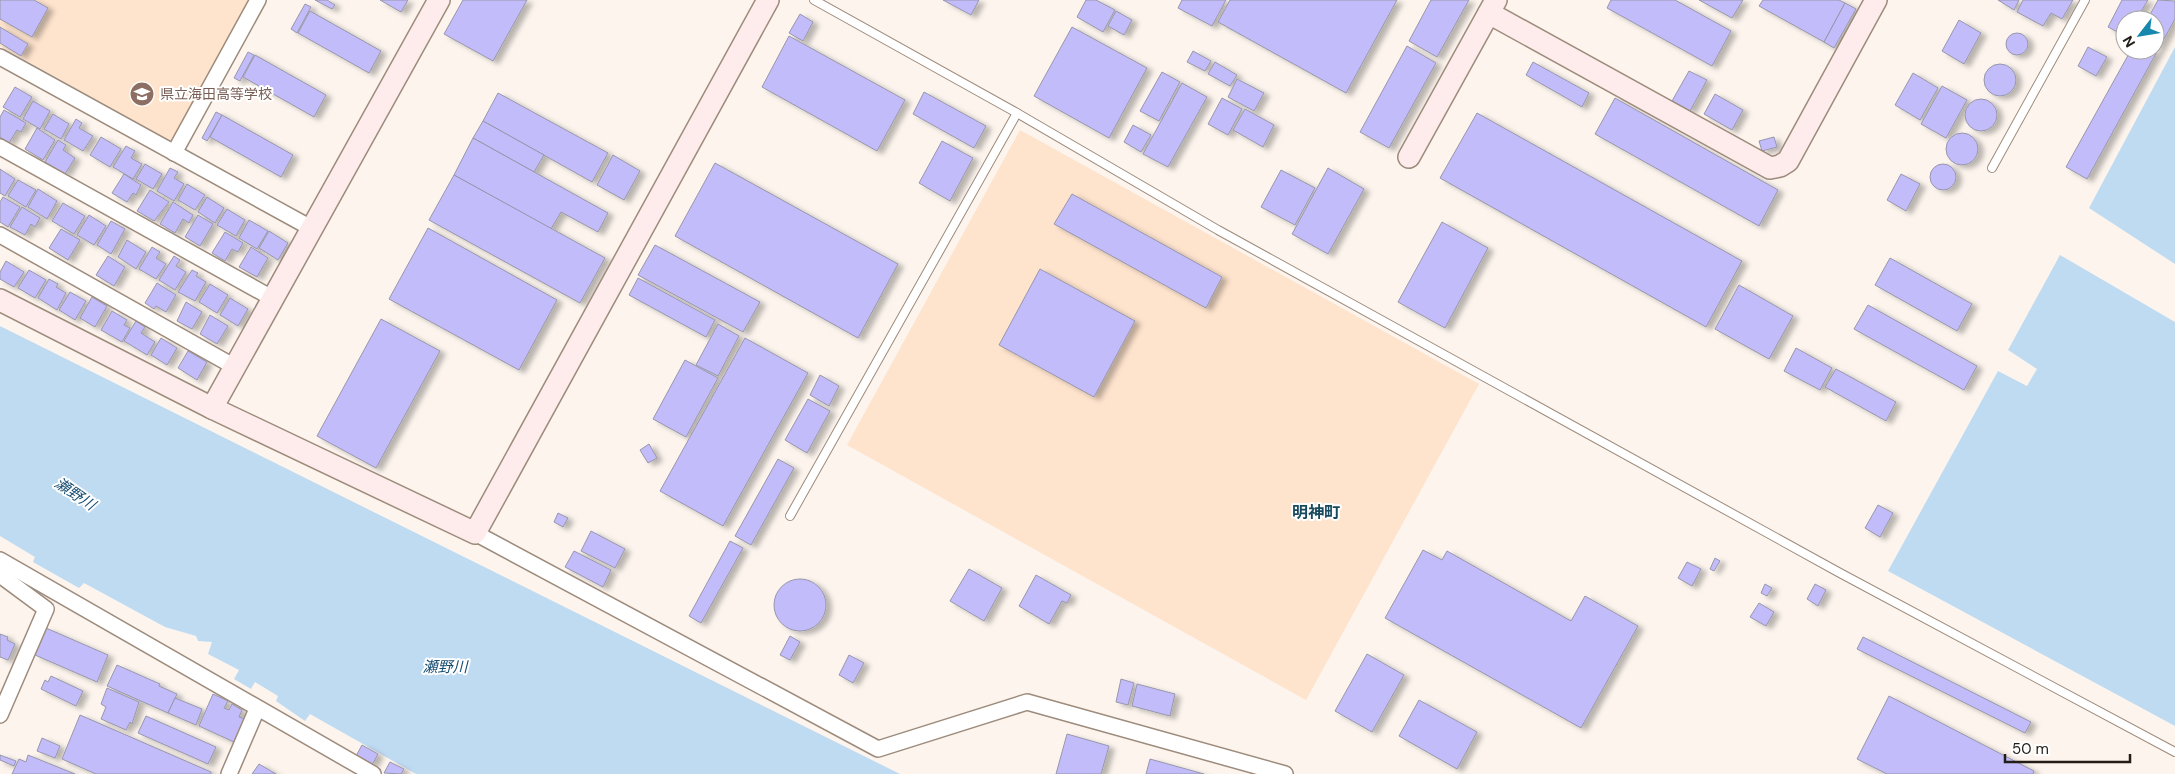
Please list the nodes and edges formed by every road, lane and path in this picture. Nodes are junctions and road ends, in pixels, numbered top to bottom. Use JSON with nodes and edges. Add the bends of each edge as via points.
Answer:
{"nodes":[{"id":1,"x":258,"y":0,"type":"edge"},
{"id":2,"x":439,"y":0,"type":"edge"},
{"id":3,"x":768,"y":0,"type":"edge"},
{"id":4,"x":814,"y":0,"type":"edge"},
{"id":5,"x":1876,"y":0,"type":"edge"},
{"id":6,"x":2085,"y":0,"type":"edge"},
{"id":7,"x":1493,"y":6,"type":"edge"},
{"id":8,"x":0,"y":57,"type":"edge"},
{"id":9,"x":1017,"y":114,"type":"junction"},
{"id":10,"x":0,"y":147,"type":"edge"},
{"id":11,"x":174,"y":153,"type":"junction"},
{"id":12,"x":1409,"y":157,"type":"dead end"},
{"id":13,"x":1992,"y":168,"type":"dead end"},
{"id":14,"x":311,"y":228,"type":"junction"},
{"id":15,"x":0,"y":235,"type":"edge"},
{"id":16,"x":272,"y":298,"type":"junction"},
{"id":17,"x":0,"y":300,"type":"edge"},
{"id":18,"x":234,"y":367,"type":"junction"},
{"id":19,"x":212,"y":408,"type":"junction"},
{"id":20,"x":790,"y":516,"type":"dead end"},
{"id":21,"x":475,"y":533,"type":"junction"},
{"id":22,"x":0,"y":560,"type":"edge"},
{"id":23,"x":0,"y":575,"type":"edge"},
{"id":24,"x":257,"y":709,"type":"junction"},
{"id":25,"x":0,"y":716,"type":"edge"},
{"id":26,"x":2175,"y":752,"type":"edge"},
{"id":27,"x":230,"y":774,"type":"edge"},
{"id":28,"x":373,"y":774,"type":"edge"},
{"id":29,"x":1285,"y":774,"type":"edge"}],
"edges":[{"from":1,"to":11,"type":"street"},
{"from":2,"to":14,"type":"street"},
{"from":3,"to":21,"type":"street"},
{"from":4,"to":9,"type":"lane"},
{"from":5,"to":7,"type":"street","via":[[1788,161],[1770,168]]},
{"from":6,"to":13,"type":"lane"},
{"from":7,"to":12,"type":"street"},
{"from":8,"to":11,"type":"street"},
{"from":9,"to":20,"type":"lane"},
{"from":9,"to":26,"type":"lane","via":[[1218,230],[1771,535]]},
{"from":10,"to":16,"type":"street"},
{"from":11,"to":14,"type":"street"},
{"from":14,"to":16,"type":"street"},
{"from":15,"to":18,"type":"street"},
{"from":16,"to":18,"type":"street"},
{"from":17,"to":19,"type":"street"},
{"from":18,"to":19,"type":"street"},
{"from":19,"to":21,"type":"street"},
{"from":21,"to":29,"type":"street","via":[[878,750],[1027,702]]},
{"from":22,"to":24,"type":"street"},
{"from":23,"to":25,"type":"street","via":[[46,609]]},
{"from":24,"to":27,"type":"street"},
{"from":24,"to":28,"type":"street"}]}
